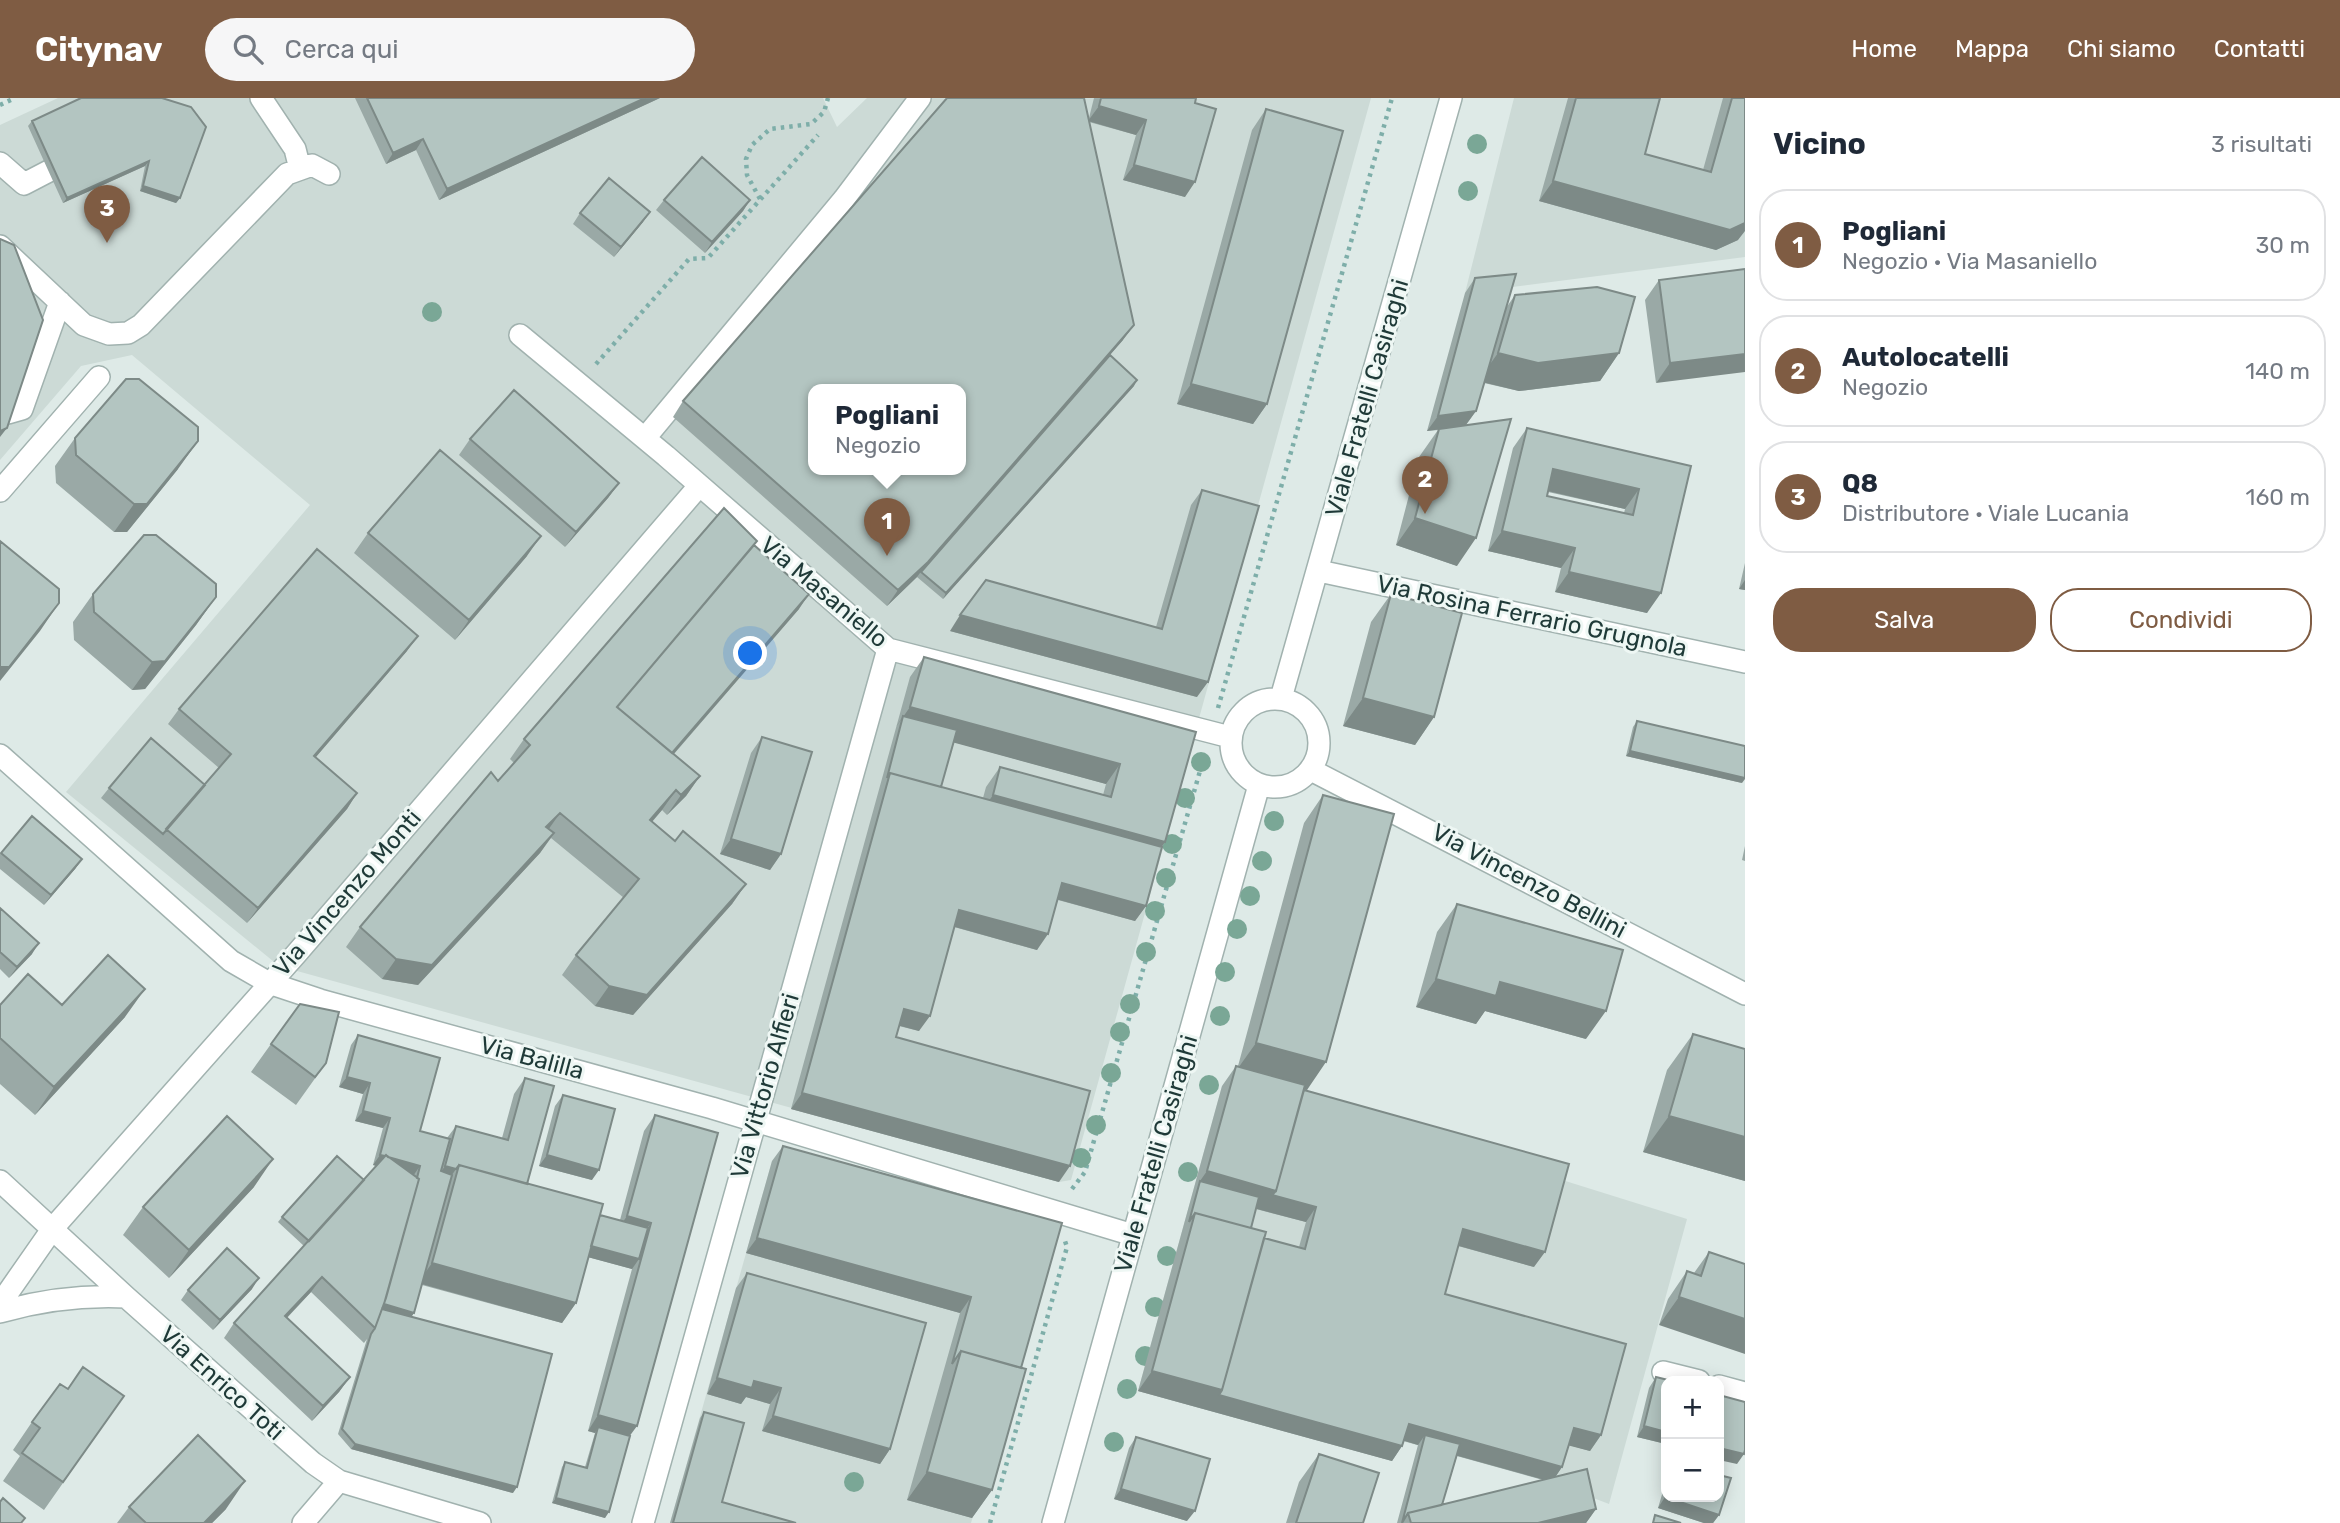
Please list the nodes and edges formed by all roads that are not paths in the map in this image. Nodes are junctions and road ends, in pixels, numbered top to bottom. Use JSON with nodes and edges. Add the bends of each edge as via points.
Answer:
{"nodes":[{"id":1,"x":261,"y":98,"type":"edge"},
{"id":2,"x":920,"y":98,"type":"edge"},
{"id":3,"x":1451,"y":98,"type":"edge"},
{"id":4,"x":0,"y":163,"type":"edge"},
{"id":5,"x":300,"y":169,"type":"junction"},
{"id":6,"x":49,"y":171,"type":"edge"},
{"id":7,"x":329,"y":174,"type":"dead end"},
{"id":8,"x":0,"y":246,"type":"edge"},
{"id":9,"x":60,"y":302,"type":"junction"},
{"id":10,"x":520,"y":335,"type":"dead end"},
{"id":11,"x":99,"y":377,"type":"dead end"},
{"id":12,"x":8,"y":413,"type":"edge"},
{"id":13,"x":645,"y":438,"type":"junction"},
{"id":14,"x":699,"y":486,"type":"junction"},
{"id":15,"x":0,"y":491,"type":"edge"},
{"id":16,"x":1319,"y":571,"type":"junction"},
{"id":17,"x":888,"y":649,"type":"junction"},
{"id":18,"x":1745,"y":662,"type":"edge"},
{"id":19,"x":1281,"y":698,"type":"junction"},
{"id":20,"x":1221,"y":735,"type":"junction"},
{"id":21,"x":0,"y":755,"type":"edge"},
{"id":22,"x":1311,"y":769,"type":"junction"},
{"id":23,"x":1259,"y":785,"type":"junction"},
{"id":24,"x":270,"y":983,"type":"junction"},
{"id":25,"x":1745,"y":994,"type":"edge"},
{"id":26,"x":755,"y":1120,"type":"junction"},
{"id":27,"x":0,"y":1181,"type":"edge"},
{"id":28,"x":53,"y":1228,"type":"junction"},
{"id":29,"x":1133,"y":1235,"type":"junction"},
{"id":30,"x":126,"y":1297,"type":"junction"},
{"id":31,"x":0,"y":1304,"type":"edge"},
{"id":32,"x":0,"y":1312,"type":"edge"},
{"id":33,"x":1663,"y":1372,"type":"dead end"},
{"id":34,"x":1679,"y":1376,"type":"edge"},
{"id":35,"x":1724,"y":1387,"type":"edge"},
{"id":36,"x":1745,"y":1393,"type":"edge"},
{"id":37,"x":339,"y":1481,"type":"junction"},
{"id":38,"x":303,"y":1523,"type":"edge"},
{"id":39,"x":480,"y":1523,"type":"edge"},
{"id":40,"x":643,"y":1523,"type":"edge"},
{"id":41,"x":1053,"y":1523,"type":"edge"}],
"edges":[{"from":1,"to":5,"type":"street","via":[[295,149]]},
{"from":2,"to":13,"type":"street","via":[[845,199]]},
{"from":3,"to":16,"type":"street","name":"Viale Fratelli Casiraghi"},
{"from":4,"to":6,"type":"street","via":[[24,184]]},
{"from":5,"to":7,"type":"street","via":[[312,165]]},
{"from":5,"to":9,"type":"street","via":[[287,174],[141,325],[128,333],[108,334],[84,325]]},
{"from":8,"to":9,"type":"street"},
{"from":9,"to":12,"type":"street","via":[[22,409]]},
{"from":10,"to":13,"type":"street","name":"Via Masaniello"},
{"from":11,"to":15,"type":"street"},
{"from":13,"to":14,"type":"street","name":"Via Masaniello"},
{"from":14,"to":17,"type":"street","name":"Via Masaniello"},
{"from":14,"to":24,"type":"street","name":"Via Vincenzo Monti"},
{"from":16,"to":18,"type":"street","name":"Via Rosina Ferrario Grugnola"},
{"from":16,"to":19,"type":"street","name":"Viale Fratelli Casiraghi"},
{"from":17,"to":20,"type":"street","name":"Via Masaniello"},
{"from":17,"to":26,"type":"street","name":"Via Vittorio Alfieri"},
{"from":19,"to":20,"type":"street","via":[[1251,705]]},
{"from":19,"to":22,"type":"street","via":[[1308,712],[1317,726],[1318,756]]},
{"from":20,"to":23,"type":"street","via":[[1237,767]]},
{"from":21,"to":24,"type":"street","name":"Via Balilla","via":[[223,955]]},
{"from":22,"to":23,"type":"street","via":[[1287,786]]},
{"from":22,"to":25,"type":"street","name":"Via Vincenzo Bellini"},
{"from":23,"to":29,"type":"street","name":"Viale Fratelli Casiraghi"},
{"from":24,"to":26,"type":"street","name":"Via Balilla"},
{"from":24,"to":28,"type":"street","name":"Via Vincenzo Monti"},
{"from":26,"to":29,"type":"street","name":"Via Balilla"},
{"from":26,"to":40,"type":"street","name":"Via Vittorio Alfieri"},
{"from":27,"to":28,"type":"street","name":"Via Enrico Toti"},
{"from":28,"to":30,"type":"street","name":"Via Enrico Toti"},
{"from":28,"to":31,"type":"street","name":"Via Vincenzo Monti"},
{"from":29,"to":41,"type":"street","name":"Viale Fratelli Casiraghi"},
{"from":30,"to":32,"type":"street","via":[[83,1296]]},
{"from":30,"to":37,"type":"street","name":"Via Enrico Toti"},
{"from":33,"to":34,"type":"street"},
{"from":35,"to":36,"type":"street"},
{"from":37,"to":38,"type":"street"},
{"from":37,"to":39,"type":"street","name":"Via Enrico Toti"}]}
